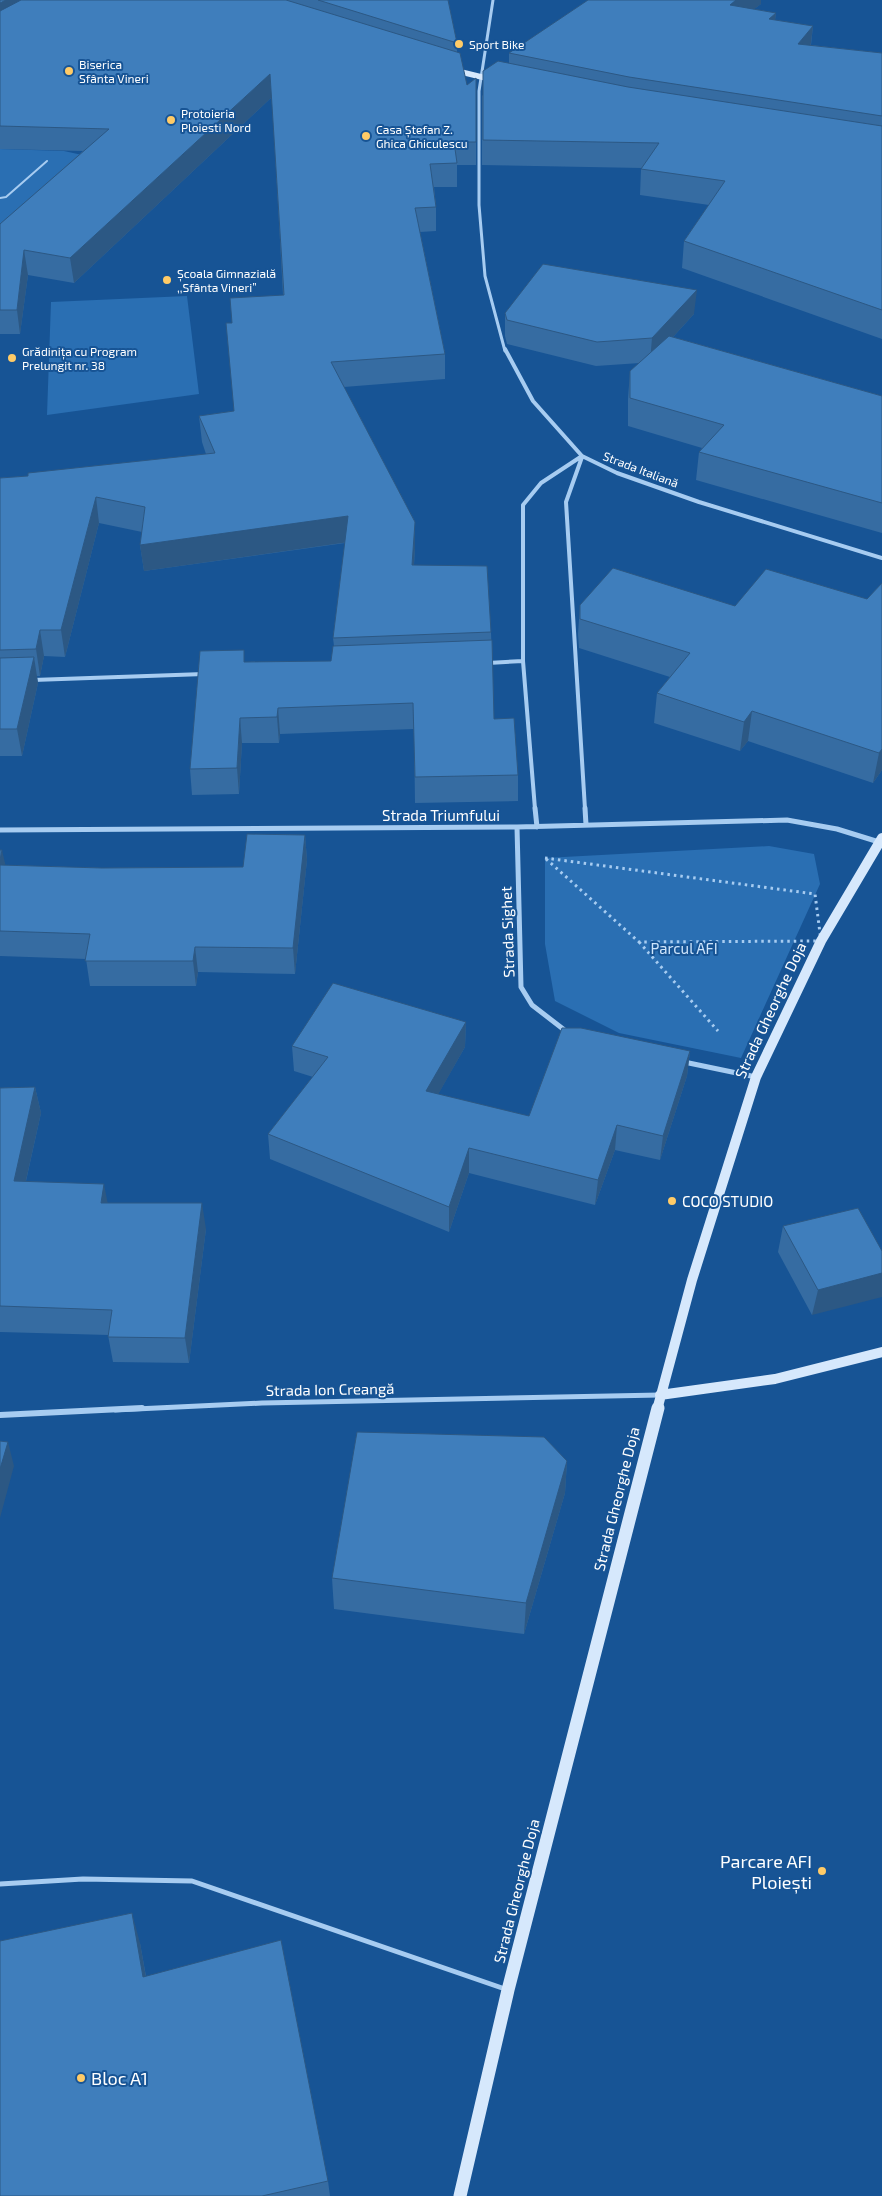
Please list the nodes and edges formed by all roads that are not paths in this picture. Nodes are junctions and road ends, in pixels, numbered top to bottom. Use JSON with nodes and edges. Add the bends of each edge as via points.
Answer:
{"nodes":[{"id":1,"x":493,"y":0,"type":"edge"},
{"id":2,"x":446,"y":68,"type":"edge"},
{"id":3,"x":480,"y":77,"type":"junction"},
{"id":4,"x":499,"y":81,"type":"edge"},
{"id":5,"x":47,"y":161,"type":"dead end"},
{"id":6,"x":0,"y":198,"type":"edge"},
{"id":7,"x":582,"y":456,"type":"junction"},
{"id":8,"x":882,"y":558,"type":"edge"},
{"id":9,"x":523,"y":661,"type":"junction"},
{"id":10,"x":484,"y":663,"type":"edge"},
{"id":11,"x":208,"y":674,"type":"edge"},
{"id":12,"x":30,"y":680,"type":"edge"},
{"id":13,"x":538,"y":826,"type":"junction"},
{"id":14,"x":586,"y":826,"type":"junction"},
{"id":15,"x":517,"y":827,"type":"junction"},
{"id":16,"x":0,"y":830,"type":"edge"},
{"id":17,"x":880,"y":840,"type":"edge"},
{"id":18,"x":573,"y":1034,"type":"edge"},
{"id":19,"x":681,"y":1062,"type":"edge"},
{"id":20,"x":756,"y":1077,"type":"junction"},
{"id":21,"x":882,"y":1352,"type":"edge"},
{"id":22,"x":660,"y":1395,"type":"junction"},
{"id":23,"x":0,"y":1415,"type":"edge"},
{"id":24,"x":0,"y":1884,"type":"edge"},
{"id":25,"x":508,"y":1990,"type":"junction"},
{"id":26,"x":460,"y":2196,"type":"edge"}],
"edges":[{"from":1,"to":3,"type":"street","name":"Strada Italiană"},
{"from":2,"to":3,"type":"main road"},
{"from":3,"to":4,"type":"main road"},
{"from":3,"to":7,"type":"street","name":"Strada Italiană","via":[[479,205],[485,276],[506,353],[532,401]]},
{"from":5,"to":6,"type":"lane","via":[[6,197]]},
{"from":7,"to":8,"type":"street","name":"Strada Italiană","via":[[617,474],[699,502]]},
{"from":7,"to":9,"type":"street","via":[[544,479],[523,505]]},
{"from":7,"to":14,"type":"street","via":[[566,502]]},
{"from":9,"to":10,"type":"street"},
{"from":9,"to":13,"type":"street"},
{"from":11,"to":12,"type":"street"},
{"from":13,"to":14,"type":"street","name":"Strada Triumfului"},
{"from":13,"to":15,"type":"street","name":"Strada Triumfului"},
{"from":14,"to":17,"type":"street","name":"Strada Triumfului","via":[[787,820]]},
{"from":15,"to":16,"type":"street","name":"Strada Triumfului"},
{"from":15,"to":18,"type":"street","name":"Strada Sighet","via":[[522,987],[532,1005],[564,1031]]},
{"from":17,"to":20,"type":"main road","name":"Strada Gheorghe Doja","via":[[821,941]]},
{"from":19,"to":20,"type":"street"},
{"from":20,"to":22,"type":"main road","name":"Strada Gheorghe Doja","via":[[692,1280]]},
{"from":21,"to":22,"type":"main road","via":[[775,1379]]},
{"from":22,"to":23,"type":"street","name":"Strada Ion Creangă","via":[[262,1403]]},
{"from":22,"to":25,"type":"main road","name":"Strada Gheorghe Doja"},
{"from":24,"to":25,"type":"lane","via":[[83,1879],[192,1881]]},
{"from":25,"to":26,"type":"main road","name":"Strada Gheorghe Doja"}]}
